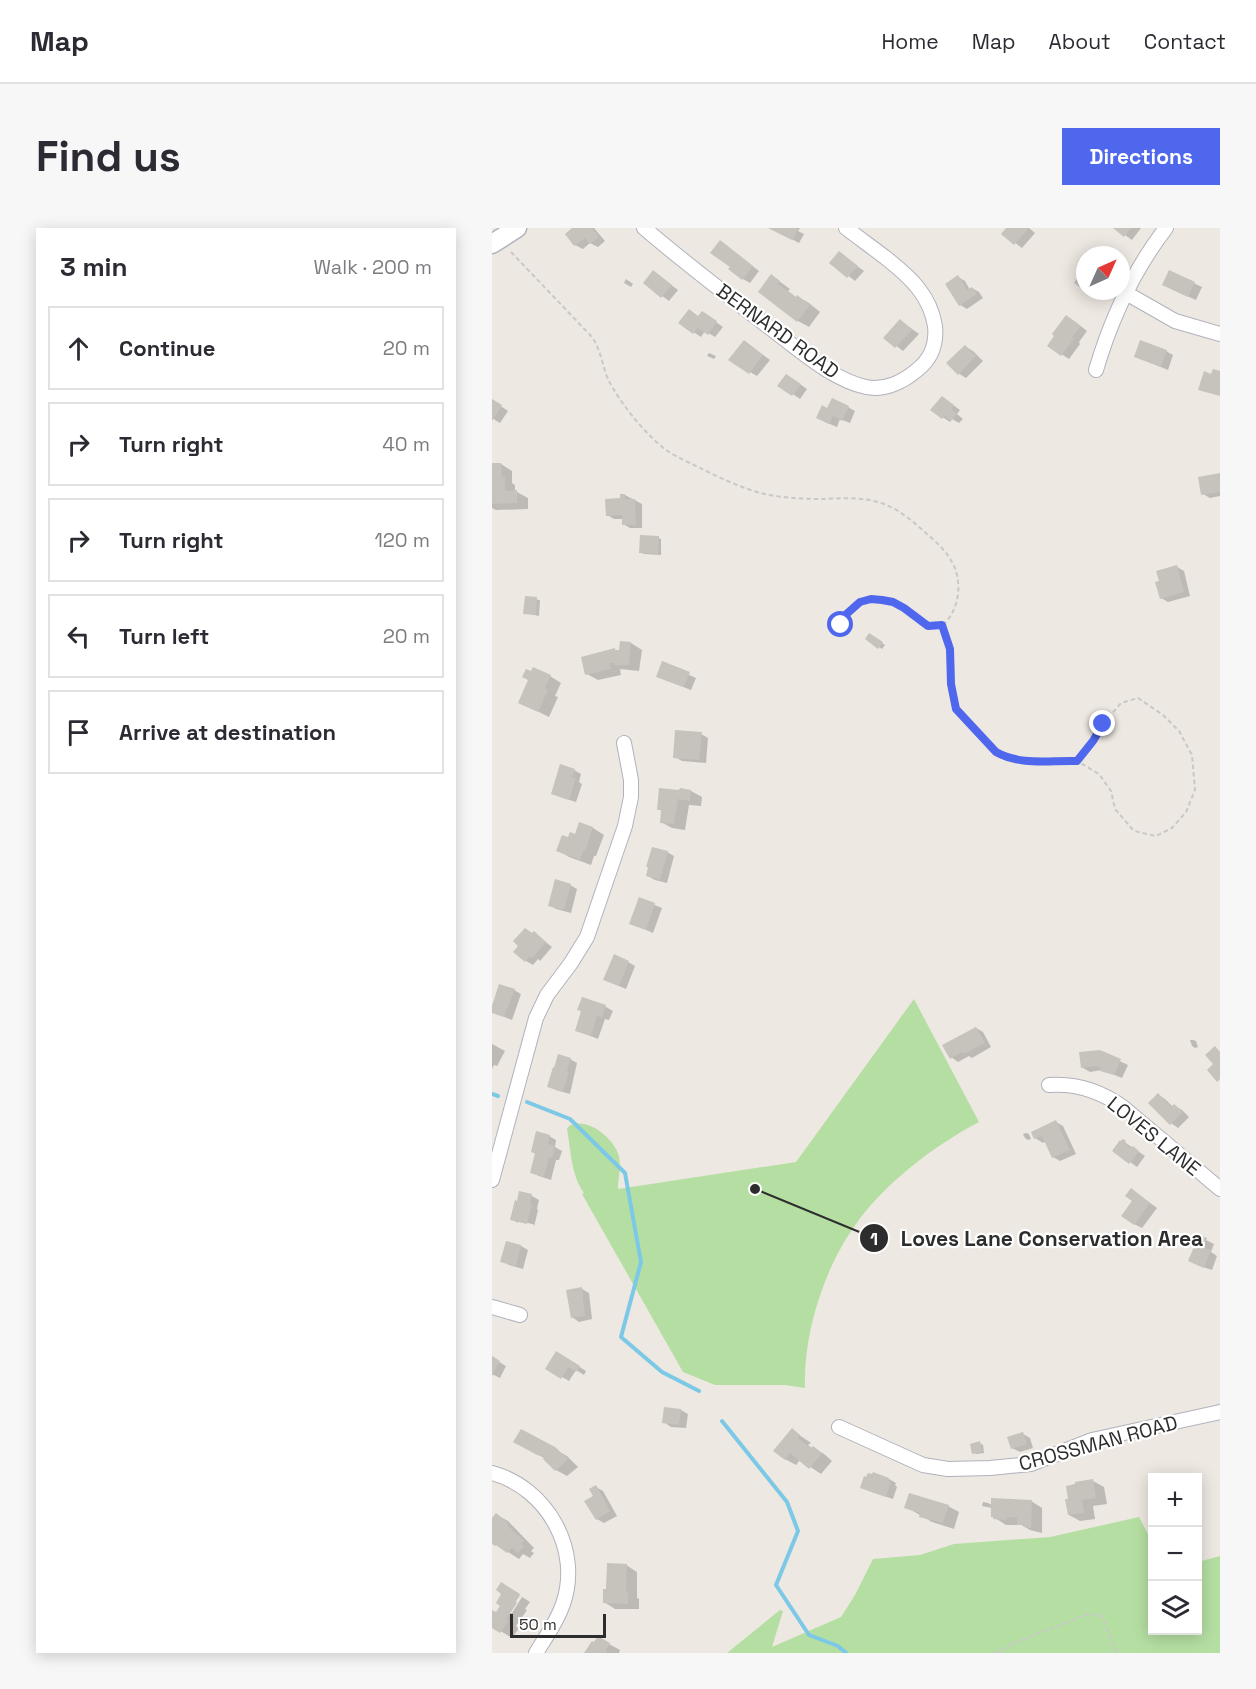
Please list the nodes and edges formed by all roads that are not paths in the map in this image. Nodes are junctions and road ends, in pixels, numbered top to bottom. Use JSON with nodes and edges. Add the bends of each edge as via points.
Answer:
{"nodes":[{"id":1,"x":517,"y":228,"type":"edge"},
{"id":2,"x":644,"y":228,"type":"edge"},
{"id":3,"x":846,"y":228,"type":"edge"},
{"id":4,"x":1166,"y":228,"type":"edge"},
{"id":5,"x":496,"y":242,"type":"edge"},
{"id":6,"x":1130,"y":285,"type":"edge"},
{"id":7,"x":1130,"y":295,"type":"edge"},
{"id":8,"x":1123,"y":300,"type":"edge"},
{"id":9,"x":1220,"y":334,"type":"edge"},
{"id":10,"x":1096,"y":370,"type":"dead end"},
{"id":11,"x":624,"y":743,"type":"dead end"},
{"id":12,"x":1049,"y":1085,"type":"dead end"},
{"id":13,"x":492,"y":1180,"type":"edge"},
{"id":14,"x":1220,"y":1189,"type":"edge"},
{"id":15,"x":492,"y":1307,"type":"edge"},
{"id":16,"x":520,"y":1315,"type":"dead end"},
{"id":17,"x":1220,"y":1412,"type":"edge"},
{"id":18,"x":839,"y":1427,"type":"dead end"},
{"id":19,"x":492,"y":1473,"type":"edge"},
{"id":20,"x":536,"y":1653,"type":"edge"}],
"edges":[{"from":1,"to":5,"type":"street"},
{"from":2,"to":3,"type":"street","name":"BERNARD ROAD","via":[[813,360],[850,382],[887,387],[912,374],[930,356],[936,339],[932,312],[908,275]]},
{"from":4,"to":6,"type":"street"},
{"from":7,"to":9,"type":"street","via":[[1175,321]]},
{"from":8,"to":10,"type":"street"},
{"from":11,"to":13,"type":"street","via":[[632,788],[626,826],[587,937],[536,1018]]},
{"from":12,"to":14,"type":"street","name":"LOVES LANE","via":[[1087,1088],[1110,1098]]},
{"from":15,"to":16,"type":"street"},
{"from":17,"to":18,"type":"street","name":"CROSSMAN ROAD","via":[[1092,1440],[1031,1464],[990,1468],[923,1465]]},
{"from":19,"to":20,"type":"street","via":[[521,1486],[541,1503],[557,1527],[567,1553],[569,1578],[562,1606]]}]}
